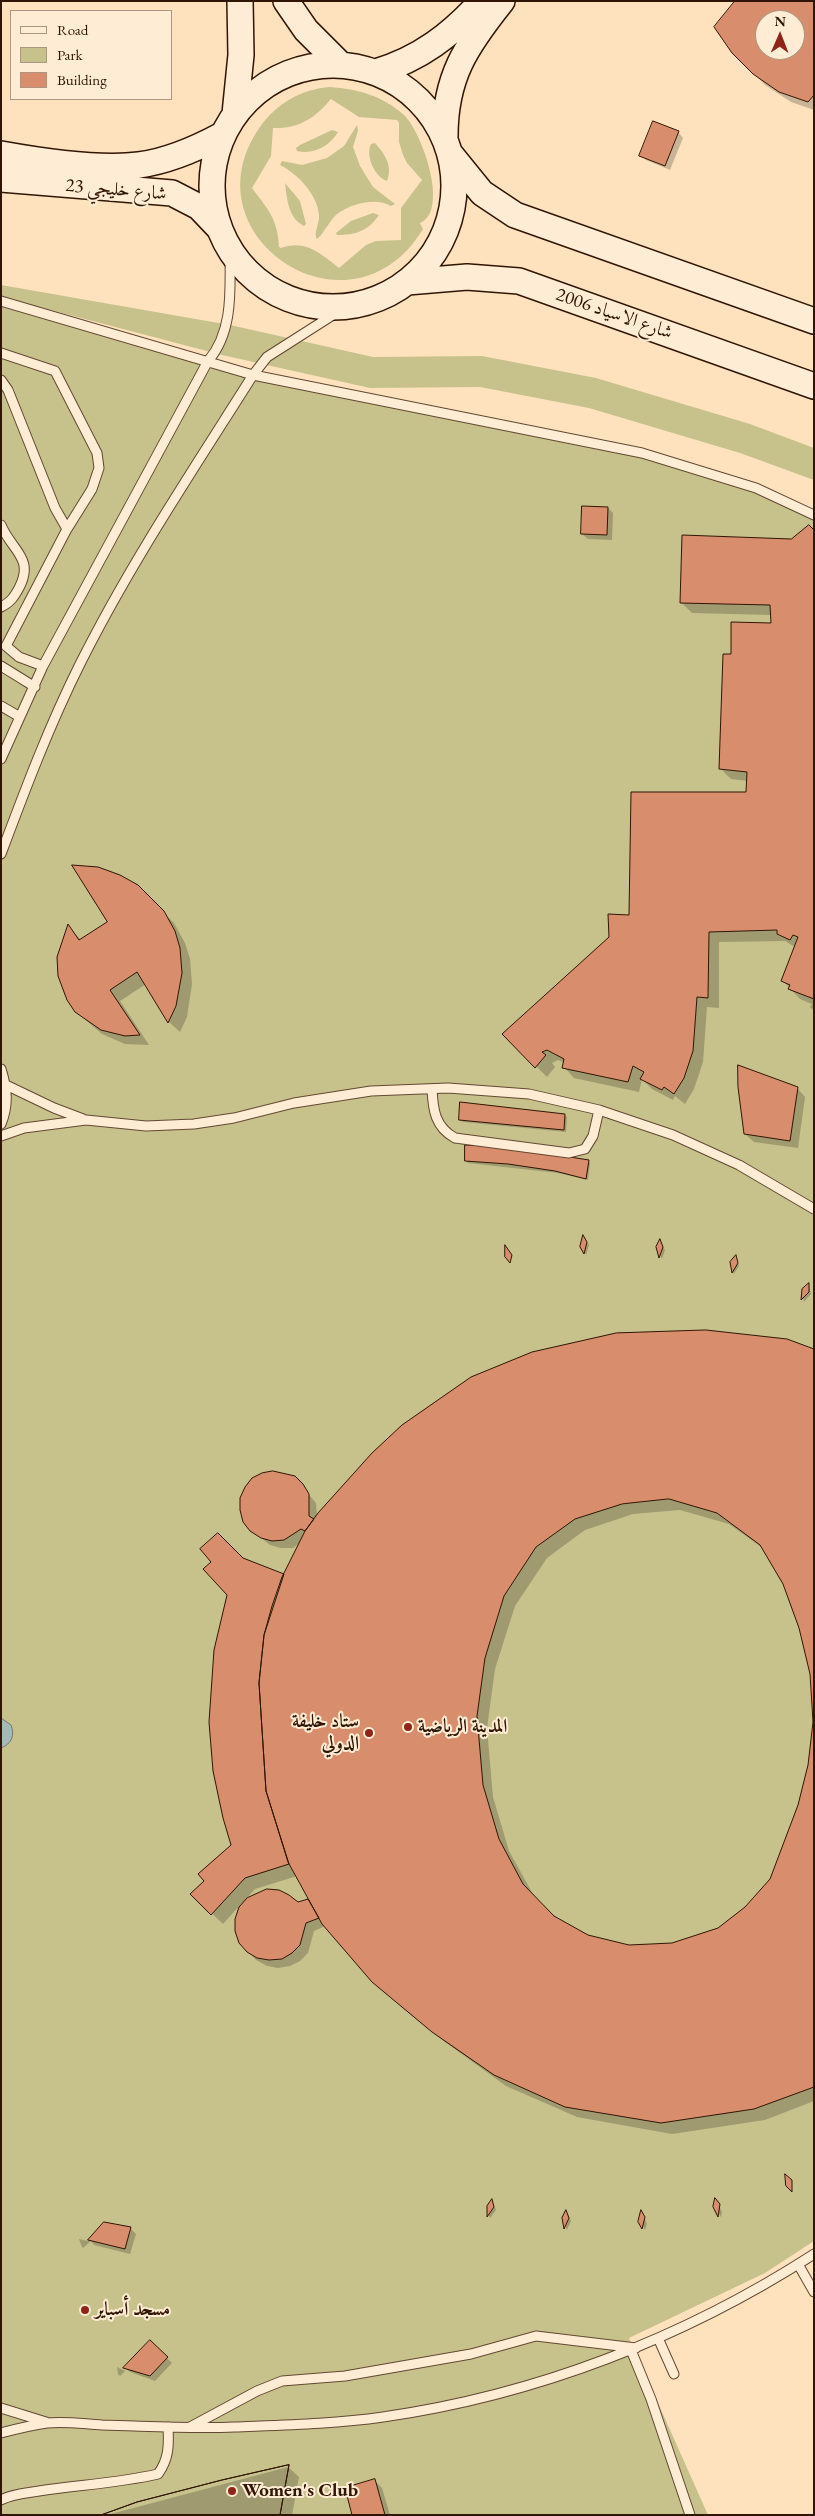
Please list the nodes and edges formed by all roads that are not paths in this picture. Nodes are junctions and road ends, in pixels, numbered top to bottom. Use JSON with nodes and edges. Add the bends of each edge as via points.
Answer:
{"nodes":[{"id":1,"x":240,"y":1,"type":"edge"},
{"id":2,"x":286,"y":1,"type":"edge"},
{"id":3,"x":482,"y":1,"type":"edge"},
{"id":4,"x":502,"y":1,"type":"edge"},
{"id":5,"x":340,"y":64,"type":"junction"},
{"id":6,"x":376,"y":72,"type":"junction"},
{"id":7,"x":235,"y":114,"type":"junction"},
{"id":8,"x":222,"y":135,"type":"junction"},
{"id":9,"x":448,"y":146,"type":"junction"},
{"id":10,"x":1,"y":154,"type":"edge"},
{"id":11,"x":1,"y":179,"type":"edge"},
{"id":12,"x":219,"y":228,"type":"junction"},
{"id":13,"x":230,"y":251,"type":"junction"},
{"id":14,"x":408,"y":282,"type":"junction"},
{"id":15,"x":1,"y":302,"type":"edge"},
{"id":16,"x":347,"y":306,"type":"junction"},
{"id":17,"x":814,"y":321,"type":"edge"},
{"id":18,"x":1,"y":353,"type":"edge"},
{"id":19,"x":208,"y":361,"type":"junction"},
{"id":20,"x":254,"y":375,"type":"junction"},
{"id":21,"x":1,"y":380,"type":"edge"},
{"id":22,"x":814,"y":386,"type":"edge"},
{"id":23,"x":814,"y":514,"type":"edge"},
{"id":24,"x":1,"y":525,"type":"edge"},
{"id":25,"x":67,"y":529,"type":"junction"},
{"id":26,"x":1,"y":607,"type":"edge"},
{"id":27,"x":4,"y":648,"type":"edge"},
{"id":28,"x":1,"y":666,"type":"edge"},
{"id":29,"x":43,"y":666,"type":"junction"},
{"id":30,"x":35,"y":687,"type":"junction"},
{"id":31,"x":1,"y":706,"type":"edge"},
{"id":32,"x":20,"y":717,"type":"junction"},
{"id":33,"x":1,"y":759,"type":"edge"},
{"id":34,"x":1,"y":854,"type":"edge"},
{"id":35,"x":1,"y":1069,"type":"edge"},
{"id":36,"x":6,"y":1085,"type":"junction"},
{"id":37,"x":432,"y":1088,"type":"junction"},
{"id":38,"x":599,"y":1110,"type":"junction"},
{"id":39,"x":86,"y":1120,"type":"junction"},
{"id":40,"x":1,"y":1124,"type":"edge"},
{"id":41,"x":1,"y":1136,"type":"edge"},
{"id":42,"x":814,"y":1209,"type":"edge"},
{"id":43,"x":814,"y":2254,"type":"edge"},
{"id":44,"x":798,"y":2264,"type":"junction"},
{"id":45,"x":814,"y":2292,"type":"edge"},
{"id":46,"x":658,"y":2338,"type":"junction"},
{"id":47,"x":633,"y":2349,"type":"junction"},
{"id":48,"x":674,"y":2374,"type":"dead end"},
{"id":49,"x":1,"y":2408,"type":"edge"},
{"id":50,"x":49,"y":2423,"type":"junction"},
{"id":51,"x":168,"y":2427,"type":"junction"},
{"id":52,"x":190,"y":2427,"type":"junction"},
{"id":53,"x":1,"y":2433,"type":"edge"},
{"id":54,"x":1,"y":2500,"type":"edge"},
{"id":55,"x":690,"y":2515,"type":"edge"}],
"edges":[{"from":1,"to":7,"type":"main road","via":[[241,55]]},
{"from":2,"to":5,"type":"main road","via":[[306,30]]},
{"from":3,"to":6,"type":"main road","via":[[439,43],[409,60]]},
{"from":4,"to":9,"type":"main road","via":[[456,67],[447,101]]},
{"from":5,"to":6,"type":"main road"},
{"from":5,"to":7,"type":"main road","via":[[313,66],[281,76],[253,94]]},
{"from":6,"to":9,"type":"main road","via":[[401,85],[423,103]]},
{"from":7,"to":8,"type":"main road"},
{"from":8,"to":10,"type":"main road","name":"شارع خليجي 23","via":[[167,159],[138,165],[89,164]]},
{"from":8,"to":12,"type":"main road","via":[[211,181]]},
{"from":9,"to":14,"type":"main road","via":[[455,191],[449,226],[432,257]]},
{"from":9,"to":17,"type":"main road","via":[[482,193],[515,215]]},
{"from":11,"to":12,"type":"main road","name":"شارع خليجي 23","via":[[172,193],[199,206]]},
{"from":12,"to":13,"type":"main road"},
{"from":13,"to":16,"type":"main road","via":[[256,280],[290,299],[308,304]]},
{"from":13,"to":19,"type":"lane","via":[[230,300],[225,328],[220,348]]},
{"from":14,"to":16,"type":"main road","via":[[379,298]]},
{"from":14,"to":22,"type":"main road","name":"شارع الاسياد 2006","via":[[467,277],[519,281]]},
{"from":15,"to":19,"type":"lane"},
{"from":16,"to":20,"type":"lane","via":[[267,357]]},
{"from":18,"to":25,"type":"lane","via":[[55,371],[97,453],[98,468],[92,489]]},
{"from":19,"to":20,"type":"lane"},
{"from":19,"to":29,"type":"lane"},
{"from":20,"to":23,"type":"lane","via":[[642,453],[756,488]]},
{"from":20,"to":34,"type":"lane","via":[[165,514],[80,665],[36,761]]},
{"from":21,"to":25,"type":"lane"},
{"from":24,"to":26,"type":"lane","via":[[22,556],[25,569],[24,580],[12,602]]},
{"from":25,"to":27,"type":"lane"},
{"from":27,"to":29,"type":"lane"},
{"from":28,"to":30,"type":"lane"},
{"from":29,"to":30,"type":"lane"},
{"from":30,"to":32,"type":"lane"},
{"from":31,"to":32,"type":"lane"},
{"from":32,"to":33,"type":"lane"},
{"from":35,"to":36,"type":"lane"},
{"from":36,"to":39,"type":"lane"},
{"from":36,"to":40,"type":"lane","via":[[7,1104]]},
{"from":37,"to":38,"type":"lane","via":[[529,1094]]},
{"from":37,"to":38,"type":"lane","via":[[437,1122],[455,1138],[569,1154],[586,1149],[593,1136]]},
{"from":37,"to":39,"type":"lane","via":[[371,1091],[194,1124],[146,1126]]},
{"from":38,"to":42,"type":"lane","via":[[673,1134],[739,1165]]},
{"from":39,"to":41,"type":"lane","via":[[24,1128]]},
{"from":43,"to":44,"type":"lane"},
{"from":44,"to":45,"type":"lane"},
{"from":44,"to":46,"type":"lane"},
{"from":46,"to":47,"type":"lane"},
{"from":46,"to":48,"type":"lane"},
{"from":47,"to":52,"type":"lane","via":[[553,2377],[463,2402],[383,2417],[297,2424]]},
{"from":47,"to":52,"type":"lane","via":[[536,2336],[471,2354],[345,2376],[282,2381]]},
{"from":47,"to":55,"type":"lane"},
{"from":49,"to":50,"type":"lane"},
{"from":50,"to":51,"type":"lane"},
{"from":50,"to":53,"type":"lane"},
{"from":51,"to":52,"type":"lane"},
{"from":51,"to":54,"type":"lane","via":[[166,2463],[158,2474]]}]}
